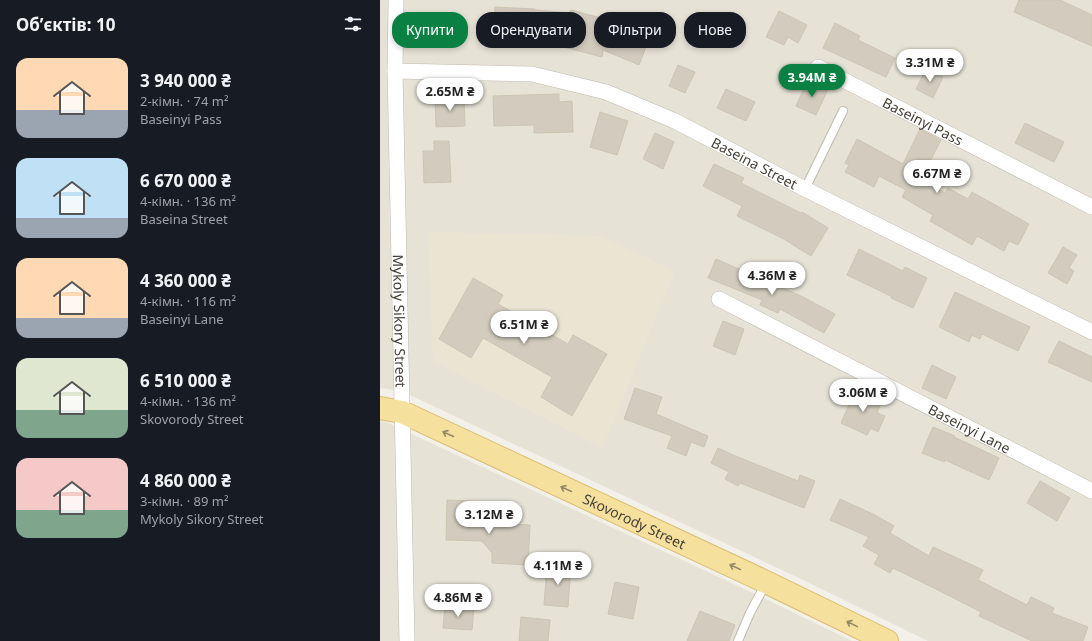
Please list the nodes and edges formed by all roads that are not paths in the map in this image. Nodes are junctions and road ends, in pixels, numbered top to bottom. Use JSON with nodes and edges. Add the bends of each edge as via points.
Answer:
{"nodes":[{"id":1,"x":396,"y":0,"type":"edge"},
{"id":2,"x":818,"y":66,"type":"dead end"},
{"id":3,"x":395,"y":71,"type":"junction"},
{"id":4,"x":843,"y":111,"type":"dead end"},
{"id":5,"x":805,"y":189,"type":"junction"},
{"id":6,"x":1092,"y":207,"type":"edge"},
{"id":7,"x":719,"y":299,"type":"dead end"},
{"id":8,"x":1092,"y":332,"type":"edge"},
{"id":9,"x":380,"y":408,"type":"edge"},
{"id":10,"x":402,"y":412,"type":"junction"},
{"id":11,"x":1092,"y":492,"type":"edge"},
{"id":12,"x":766,"y":582,"type":"junction"},
{"id":13,"x":407,"y":641,"type":"edge"},
{"id":14,"x":738,"y":641,"type":"edge"},
{"id":15,"x":887,"y":641,"type":"edge"}],
"edges":[{"from":1,"to":3,"type":"street","name":"Mykoly Sikory Street"},
{"from":2,"to":6,"type":"street","name":"Baseinyi Pass"},
{"from":3,"to":5,"type":"street","name":"Baseina Street","via":[[532,74],[606,92],[675,121]]},
{"from":3,"to":10,"type":"street","name":"Mykoly Sikory Street"},
{"from":4,"to":5,"type":"lane"},
{"from":5,"to":8,"type":"street","name":"Baseina Street"},
{"from":7,"to":11,"type":"street","name":"Baseinyi Lane"},
{"from":9,"to":10,"type":"main road","name":"Skovorody Street"},
{"from":12,"to":10,"type":"main road","name":"Skovorody Street","one_way":true},
{"from":10,"to":13,"type":"street","name":"Mykoly Sikory Street"},
{"from":12,"to":14,"type":"lane"},
{"from":15,"to":12,"type":"main road","name":"Skovorody Street","one_way":true}]}
